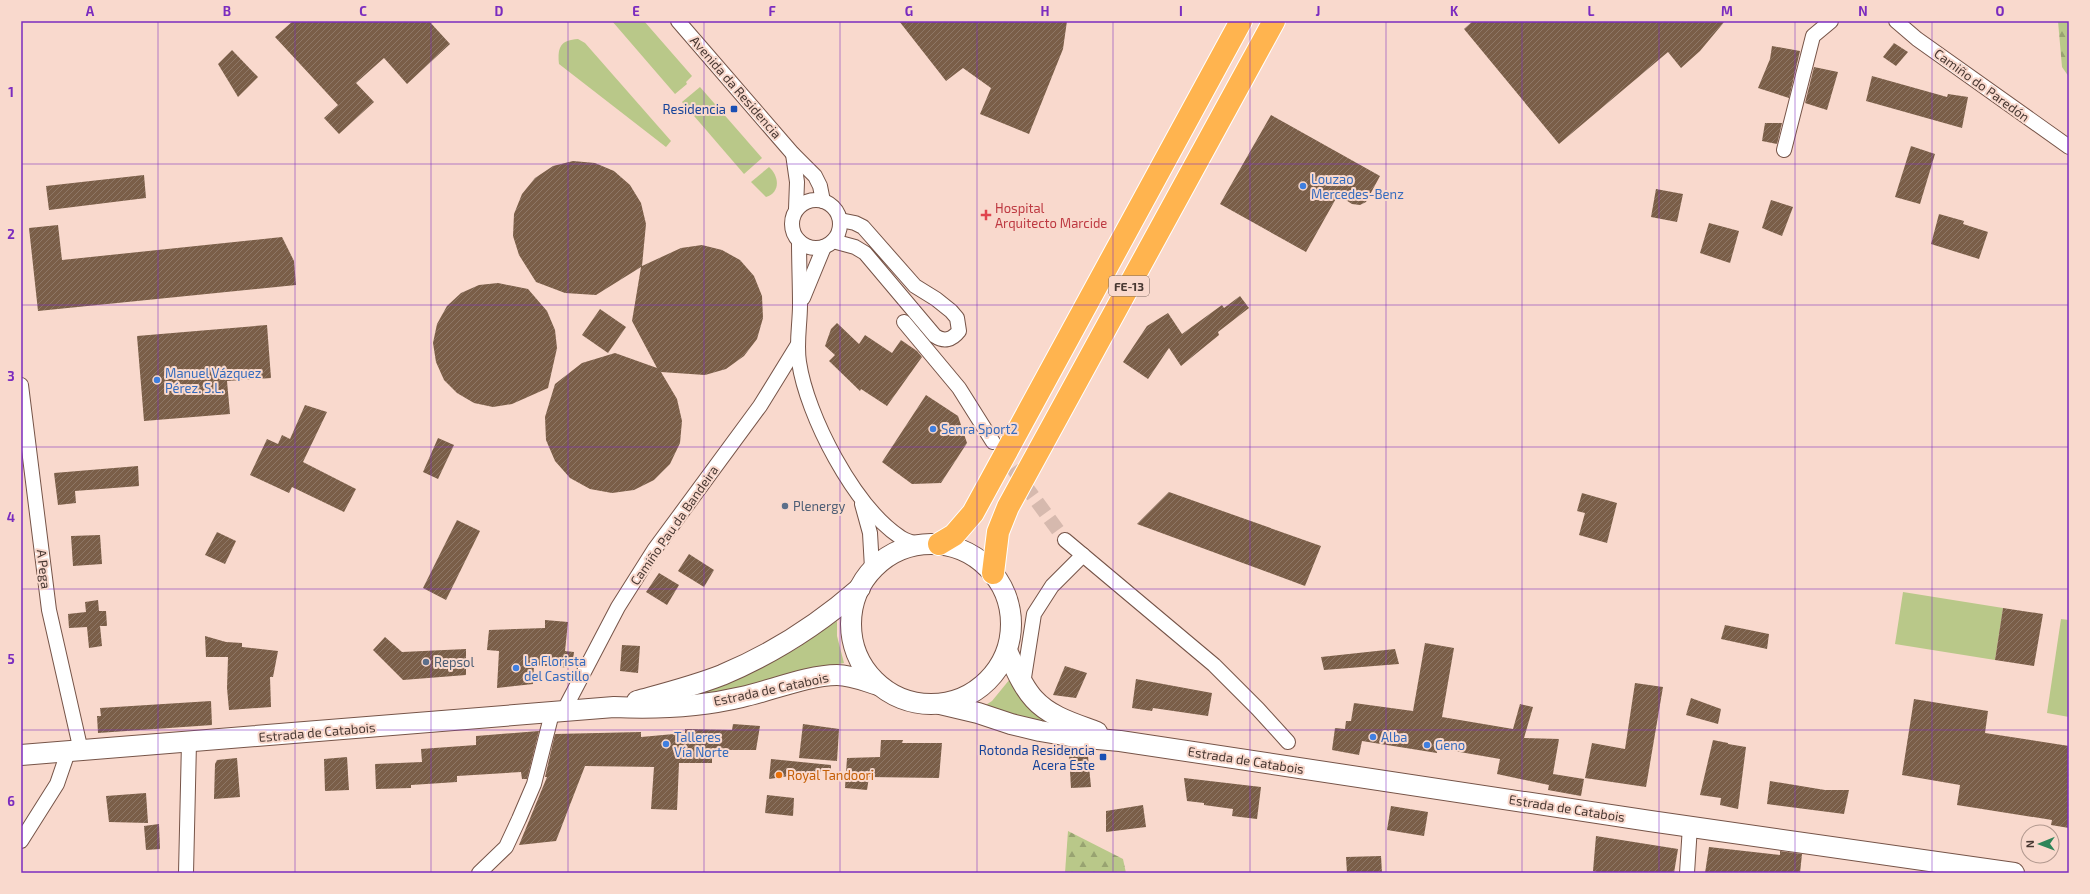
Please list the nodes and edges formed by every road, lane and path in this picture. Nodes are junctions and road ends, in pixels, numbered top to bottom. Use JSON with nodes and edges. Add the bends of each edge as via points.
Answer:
{"nodes":[{"id":1,"x":678,"y":21,"type":"edge"},
{"id":2,"x":1241,"y":21,"type":"edge"},
{"id":3,"x":1274,"y":21,"type":"edge"},
{"id":4,"x":1831,"y":21,"type":"edge"},
{"id":5,"x":1896,"y":21,"type":"edge"},
{"id":6,"x":2069,"y":147,"type":"edge"},
{"id":7,"x":1784,"y":150,"type":"dead end"},
{"id":8,"x":793,"y":154,"type":"junction"},
{"id":9,"x":823,"y":201,"type":"junction"},
{"id":10,"x":796,"y":209,"type":"junction"},
{"id":11,"x":840,"y":220,"type":"junction"},
{"id":12,"x":799,"y":241,"type":"junction"},
{"id":13,"x":828,"y":244,"type":"junction"},
{"id":14,"x":800,"y":306,"type":"junction"},
{"id":15,"x":904,"y":322,"type":"dead end"},
{"id":16,"x":797,"y":346,"type":"junction"},
{"id":17,"x":21,"y":385,"type":"edge"},
{"id":18,"x":994,"y":442,"type":"tunnel mouth"},
{"id":19,"x":860,"y":496,"type":"junction"},
{"id":20,"x":1065,"y":540,"type":"tunnel mouth"},
{"id":21,"x":938,"y":541,"type":"junction"},
{"id":22,"x":1083,"y":555,"type":"junction"},
{"id":23,"x":994,"y":564,"type":"junction"},
{"id":24,"x":872,"y":568,"type":"junction"},
{"id":25,"x":860,"y":588,"type":"junction"},
{"id":26,"x":1008,"y":653,"type":"junction"},
{"id":27,"x":1023,"y":684,"type":"junction"},
{"id":28,"x":878,"y":685,"type":"junction"},
{"id":29,"x":940,"y":704,"type":"junction"},
{"id":30,"x":614,"y":708,"type":"junction"},
{"id":31,"x":557,"y":713,"type":"junction"},
{"id":32,"x":1120,"y":741,"type":"junction"},
{"id":33,"x":189,"y":742,"type":"junction"},
{"id":34,"x":1288,"y":742,"type":"dead end"},
{"id":35,"x":74,"y":751,"type":"junction"},
{"id":36,"x":21,"y":755,"type":"edge"},
{"id":37,"x":1690,"y":826,"type":"junction"},
{"id":38,"x":21,"y":841,"type":"edge"},
{"id":39,"x":186,"y":873,"type":"edge"},
{"id":40,"x":478,"y":873,"type":"edge"},
{"id":41,"x":1687,"y":873,"type":"edge"},
{"id":42,"x":2014,"y":873,"type":"edge"}],
"edges":[{"from":1,"to":8,"type":"street","name":"Avenida da Residencia"},
{"from":2,"to":21,"type":"highway","number":"FE-13","via":[[973,513]]},
{"from":3,"to":23,"type":"highway","number":"FE-13","via":[[1008,507],[998,532]]},
{"from":4,"to":7,"type":"street","via":[[1813,36]]},
{"from":5,"to":6,"type":"street","name":"Camiño do Paredón","via":[[1917,39]]},
{"from":8,"to":9,"type":"street","name":"Avenida da Residencia","via":[[815,176]]},
{"from":8,"to":10,"type":"street","via":[[797,182]]},
{"from":9,"to":10,"type":"street","via":[[804,202]]},
{"from":9,"to":11,"type":"street","via":[[832,206]]},
{"from":10,"to":12,"type":"street","via":[[792,224],[793,232]]},
{"from":11,"to":13,"type":"street","via":[[840,229]]},
{"from":11,"to":13,"type":"street","via":[[863,227],[915,286],[936,298],[951,311],[957,318],[959,332],[948,340],[941,340],[935,336],[865,253],[855,247]]},
{"from":12,"to":13,"type":"street","via":[[816,248]]},
{"from":12,"to":14,"type":"street"},
{"from":13,"to":14,"type":"street"},
{"from":14,"to":16,"type":"street"},
{"from":15,"to":18,"type":"street","via":[[959,388]]},
{"from":16,"to":19,"type":"street","via":[[810,406],[827,442]]},
{"from":16,"to":31,"type":"street","name":"Camiño Pau da Bandeira","via":[[760,406],[650,556]]},
{"from":17,"to":35,"type":"street","name":"A Pega","via":[[49,610]]},
{"from":19,"to":21,"type":"street","via":[[886,527],[901,538]]},
{"from":19,"to":24,"type":"street","via":[[870,533]]},
{"from":20,"to":22,"type":"street"},
{"from":21,"to":23,"type":"main road","name":"Estrada de Catabois"},
{"from":21,"to":24,"type":"main road","name":"Estrada de Catabois","via":[[894,553]]},
{"from":22,"to":27,"type":"street","via":[[1052,586],[1034,614]]},
{"from":22,"to":34,"type":"street","via":[[1214,665]]},
{"from":23,"to":26,"type":"main road","name":"Estrada de Catabois","via":[[1009,604],[1011,630]]},
{"from":24,"to":25,"type":"main road","name":"Estrada de Catabois"},
{"from":25,"to":28,"type":"main road","name":"Estrada de Catabois","via":[[854,601],[851,624],[854,646],[864,667]]},
{"from":25,"to":30,"type":"main road","name":"Estrada de Catabois","via":[[794,638],[757,659],[692,686]]},
{"from":26,"to":27,"type":"main road","name":"Estrada de Catabois"},
{"from":26,"to":29,"type":"main road","name":"Estrada de Catabois","via":[[994,674],[979,689],[960,699]]},
{"from":27,"to":32,"type":"main road","name":"Estrada de Catabois","via":[[1034,699],[1058,717]]},
{"from":28,"to":29,"type":"main road","name":"Estrada de Catabois","via":[[896,697],[918,703]]},
{"from":28,"to":30,"type":"main road","name":"Estrada de Catabois","via":[[852,677],[822,676],[717,702],[652,709]]},
{"from":29,"to":32,"type":"main road","name":"Estrada de Catabois","via":[[1040,731]]},
{"from":30,"to":31,"type":"main road","name":"Estrada de Catabois"},
{"from":31,"to":33,"type":"main road","name":"Estrada de Catabois"},
{"from":31,"to":40,"type":"street","name":"Camiño Pau da Bandeira","via":[[534,784],[506,847]]},
{"from":32,"to":37,"type":"main road","name":"Estrada de Catabois"},
{"from":33,"to":35,"type":"main road","name":"Estrada de Catabois"},
{"from":33,"to":39,"type":"street"},
{"from":35,"to":36,"type":"main road","name":"Estrada de Catabois"},
{"from":35,"to":38,"type":"street","via":[[57,784]]},
{"from":37,"to":41,"type":"street"},
{"from":37,"to":42,"type":"main road","name":"Estrada de Catabois"}]}
